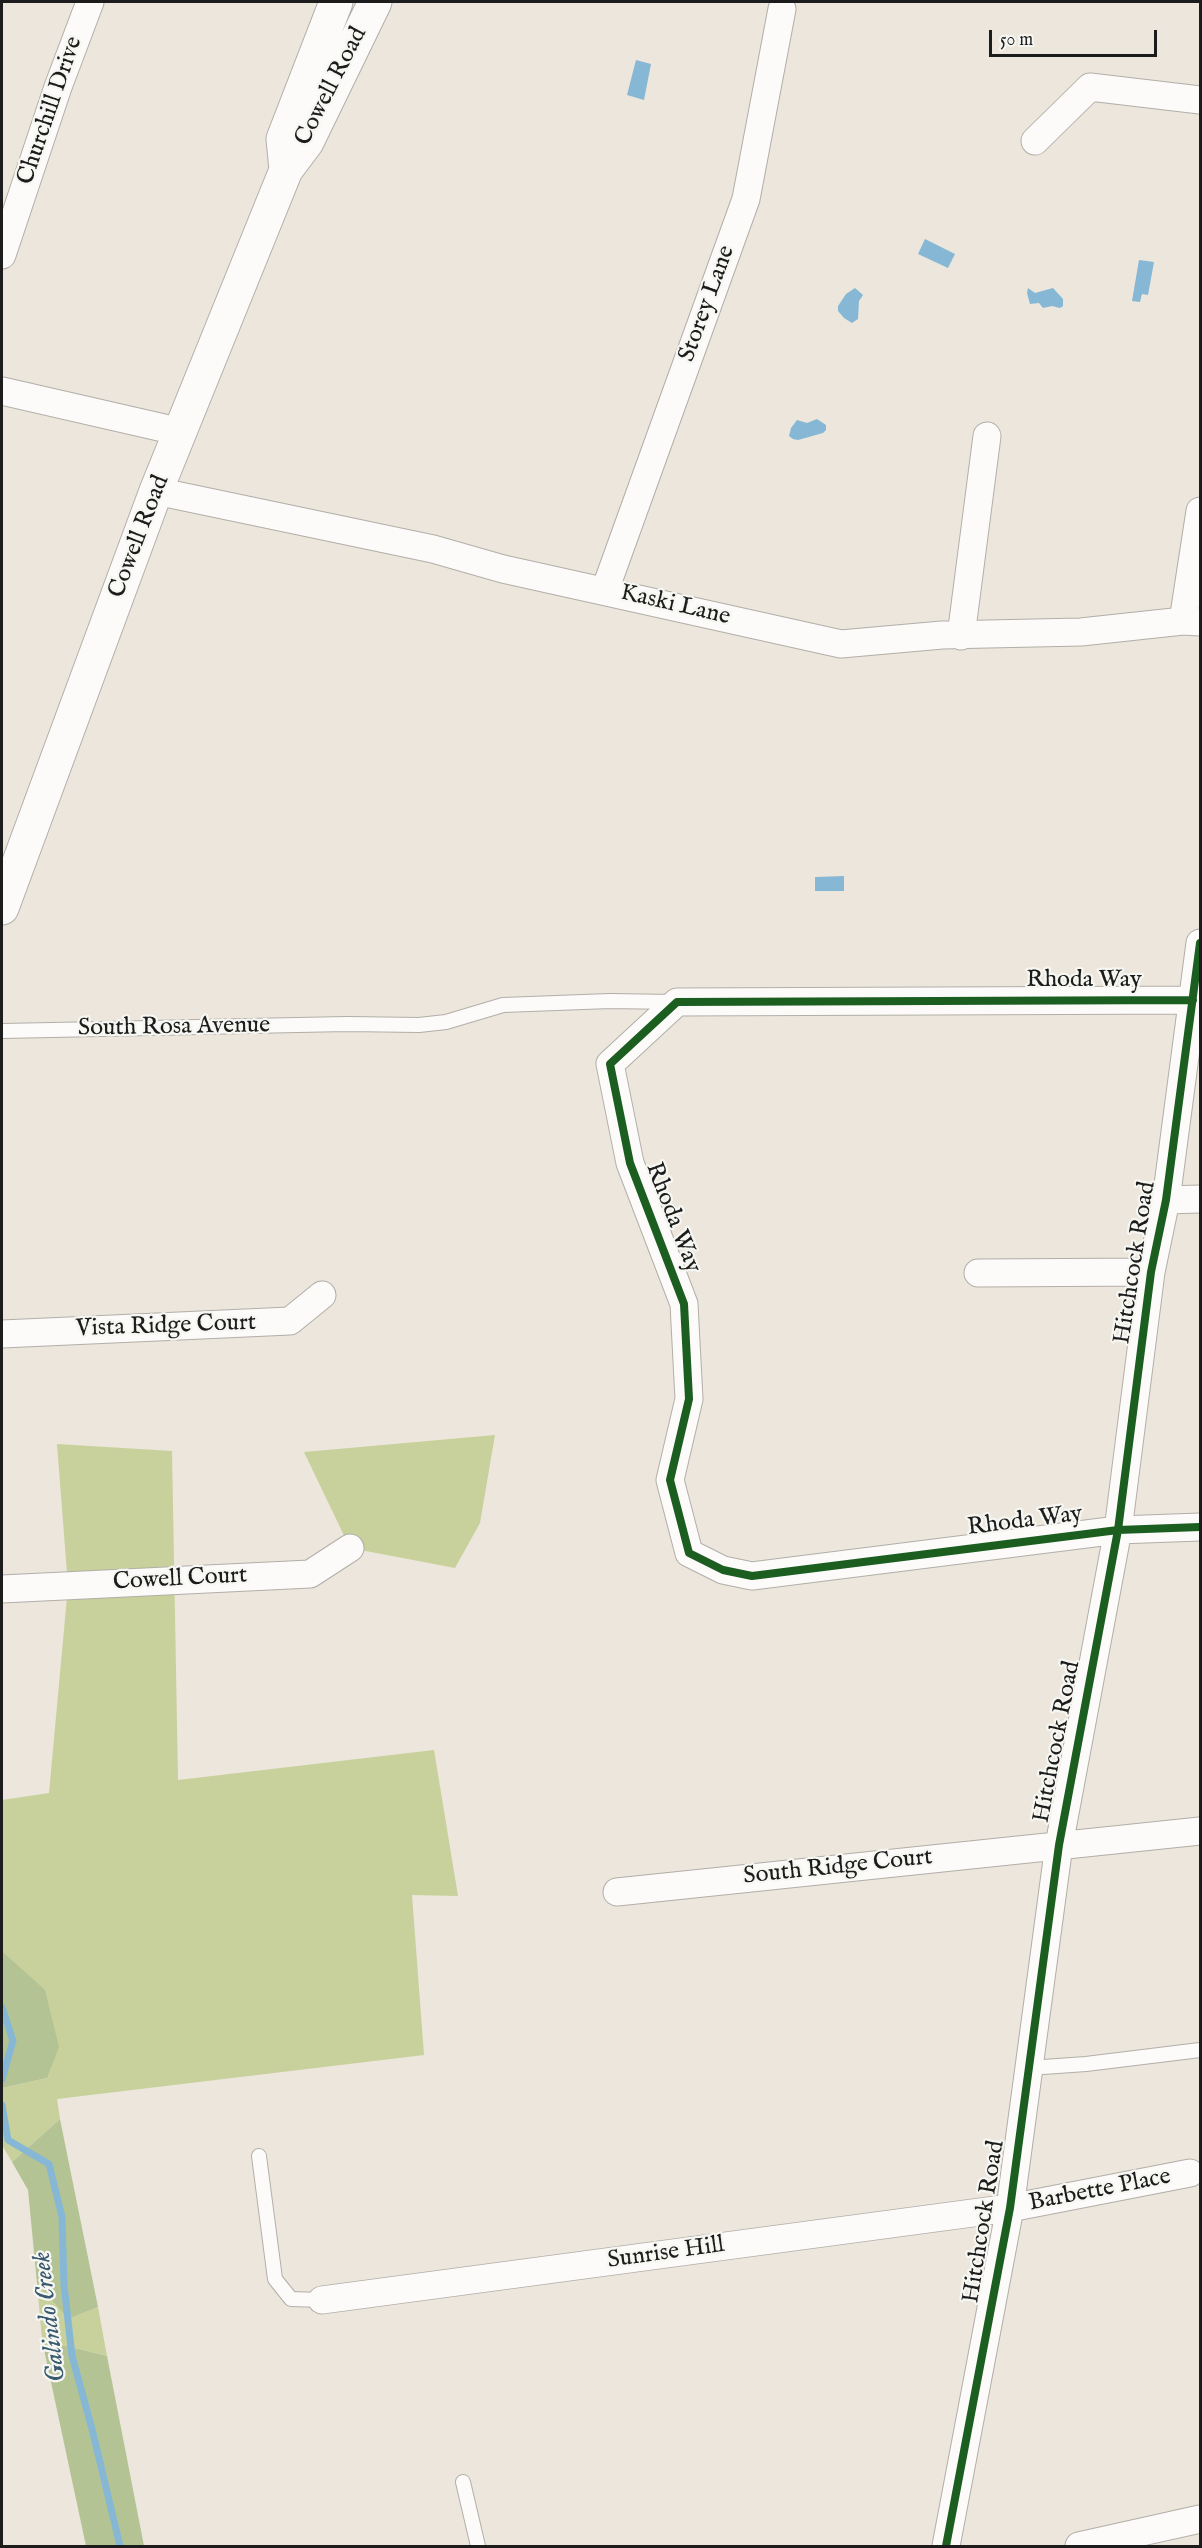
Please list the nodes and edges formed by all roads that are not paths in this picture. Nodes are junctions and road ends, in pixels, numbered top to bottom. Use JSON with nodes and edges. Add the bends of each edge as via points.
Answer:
{"nodes":[{"id":1,"x":90,"y":2,"type":"edge"},
{"id":2,"x":336,"y":2,"type":"edge"},
{"id":3,"x":375,"y":2,"type":"edge"},
{"id":4,"x":782,"y":9,"type":"dead end"},
{"id":5,"x":1200,"y":100,"type":"edge"},
{"id":6,"x":1035,"y":141,"type":"dead end"},
{"id":7,"x":286,"y":170,"type":"junction"},
{"id":8,"x":2,"y":255,"type":"edge"},
{"id":9,"x":2,"y":391,"type":"edge"},
{"id":10,"x":181,"y":432,"type":"junction"},
{"id":11,"x":987,"y":436,"type":"dead end"},
{"id":12,"x":156,"y":491,"type":"junction"},
{"id":13,"x":1200,"y":511,"type":"edge"},
{"id":14,"x":605,"y":591,"type":"junction"},
{"id":15,"x":1192,"y":621,"type":"edge"},
{"id":16,"x":961,"y":636,"type":"junction"},
{"id":17,"x":2,"y":908,"type":"edge"},
{"id":18,"x":1200,"y":943,"type":"edge"},
{"id":19,"x":1193,"y":1000,"type":"junction"},
{"id":20,"x":677,"y":1002,"type":"junction"},
{"id":21,"x":2,"y":1031,"type":"edge"},
{"id":22,"x":1200,"y":1199,"type":"edge"},
{"id":23,"x":1166,"y":1200,"type":"junction"},
{"id":24,"x":1151,"y":1272,"type":"junction"},
{"id":25,"x":978,"y":1273,"type":"dead end"},
{"id":26,"x":322,"y":1295,"type":"dead end"},
{"id":27,"x":2,"y":1334,"type":"edge"},
{"id":28,"x":1200,"y":1527,"type":"edge"},
{"id":29,"x":1118,"y":1530,"type":"junction"},
{"id":30,"x":350,"y":1548,"type":"dead end"},
{"id":31,"x":2,"y":1589,"type":"edge"},
{"id":32,"x":1200,"y":1831,"type":"edge"},
{"id":33,"x":1059,"y":1845,"type":"junction"},
{"id":34,"x":617,"y":1892,"type":"dead end"},
{"id":35,"x":1200,"y":2050,"type":"edge"},
{"id":36,"x":1029,"y":2068,"type":"junction"},
{"id":37,"x":259,"y":2157,"type":"dead end"},
{"id":38,"x":1190,"y":2173,"type":"dead end"},
{"id":39,"x":1010,"y":2208,"type":"junction"},
{"id":40,"x":322,"y":2300,"type":"joint"},
{"id":41,"x":464,"y":2482,"type":"dead end"},
{"id":42,"x":1190,"y":2530,"type":"edge"},
{"id":43,"x":478,"y":2547,"type":"edge"},
{"id":44,"x":946,"y":2547,"type":"edge"},
{"id":45,"x":1079,"y":2547,"type":"edge"}],
"edges":[{"from":1,"to":8,"type":"street","name":"Churchill Drive"},
{"from":2,"to":7,"type":"street","name":"Cowell Road","via":[[283,140]]},
{"from":3,"to":7,"type":"street","name":"Cowell Road","via":[[307,142]]},
{"from":4,"to":14,"type":"street","name":"Storey Lane","via":[[746,199]]},
{"from":5,"to":6,"type":"street","via":[[1090,87]]},
{"from":7,"to":10,"type":"street","name":"Cowell Road"},
{"from":9,"to":10,"type":"street"},
{"from":10,"to":12,"type":"street","name":"Cowell Road"},
{"from":11,"to":16,"type":"street"},
{"from":12,"to":14,"type":"street","name":"Kaski Lane","via":[[433,549]]},
{"from":12,"to":17,"type":"street","name":"Cowell Road"},
{"from":13,"to":15,"type":"street"},
{"from":14,"to":16,"type":"street","name":"Kaski Lane","via":[[841,644]]},
{"from":15,"to":16,"type":"street","name":"Kaski Lane","via":[[1081,632]]},
{"from":18,"to":19,"type":"street","name":"Hitchcock Road"},
{"from":19,"to":20,"type":"street","name":"Rhoda Way"},
{"from":19,"to":23,"type":"street","name":"Hitchcock Road"},
{"from":20,"to":21,"type":"lane","name":"South Rosa Avenue","via":[[503,1005],[418,1025]]},
{"from":20,"to":29,"type":"street","name":"Rhoda Way","via":[[610,1064],[630,1163],[684,1305],[689,1399],[670,1480],[689,1553],[723,1570],[752,1576]]},
{"from":22,"to":23,"type":"street"},
{"from":23,"to":24,"type":"street","name":"Hitchcock Road"},
{"from":24,"to":25,"type":"street"},
{"from":24,"to":29,"type":"street","name":"Hitchcock Road"},
{"from":26,"to":27,"type":"street","name":"Vista Ridge Court","via":[[290,1321]]},
{"from":28,"to":29,"type":"street"},
{"from":29,"to":33,"type":"street","name":"Hitchcock Road"},
{"from":30,"to":31,"type":"street","name":"Cowell Court","via":[[310,1574]]},
{"from":32,"to":33,"type":"street","name":"South Ridge Court"},
{"from":33,"to":34,"type":"street","name":"South Ridge Court"},
{"from":33,"to":36,"type":"street","name":"Hitchcock Road"},
{"from":35,"to":36,"type":"lane"},
{"from":36,"to":39,"type":"street","name":"Hitchcock Road"},
{"from":37,"to":40,"type":"lane","via":[[275,2279],[291,2299]]},
{"from":38,"to":39,"type":"street","name":"Barbette Place"},
{"from":39,"to":40,"type":"street","name":"Sunrise Hill"},
{"from":39,"to":44,"type":"street","name":"Hitchcock Road"},
{"from":41,"to":43,"type":"lane"},
{"from":42,"to":45,"type":"street"}]}
